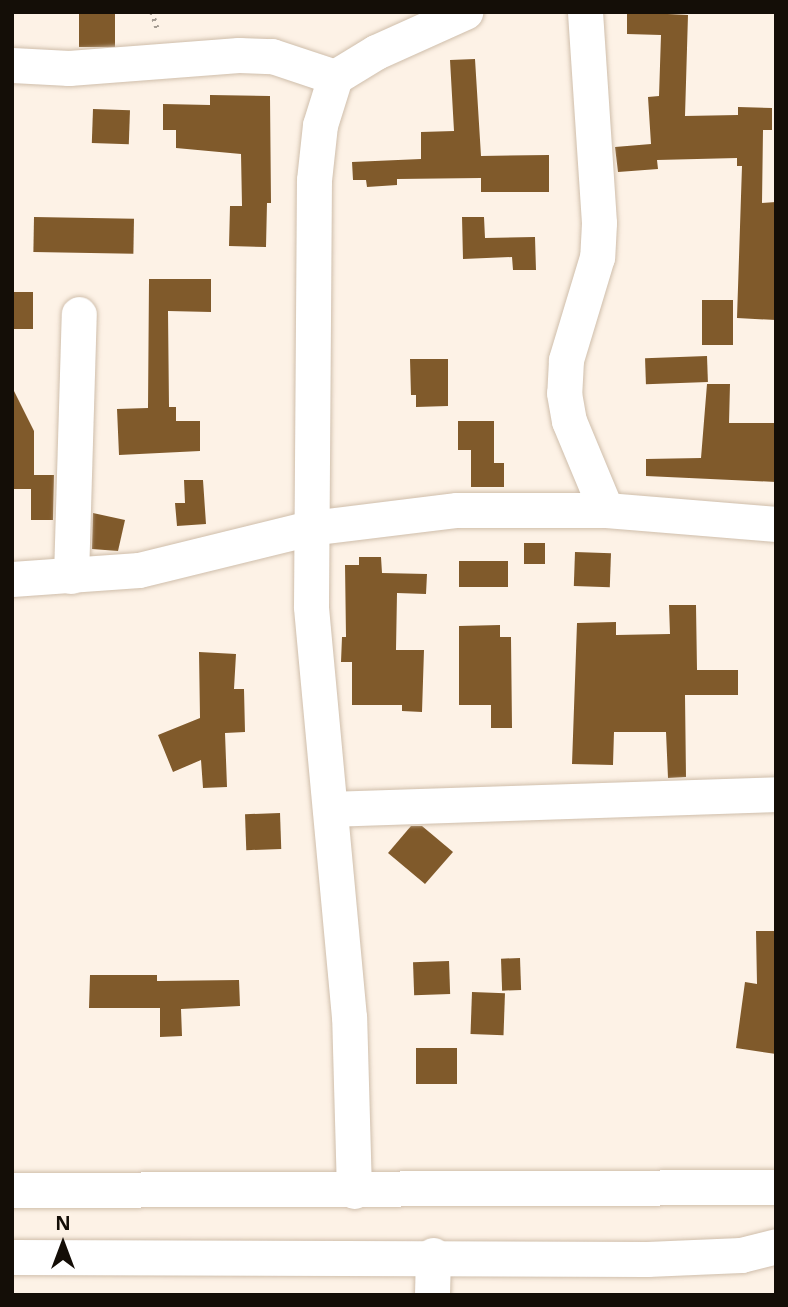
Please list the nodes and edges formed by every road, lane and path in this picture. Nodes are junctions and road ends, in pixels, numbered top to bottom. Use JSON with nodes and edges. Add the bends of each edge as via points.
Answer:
{"nodes":[{"id":1,"x":465,"y":12,"type":"edge"},
{"id":2,"x":585,"y":12,"type":"edge"},
{"id":3,"x":12,"y":65,"type":"edge"},
{"id":4,"x":335,"y":77,"type":"junction"},
{"id":5,"x":79,"y":314,"type":"dead end"},
{"id":6,"x":606,"y":510,"type":"junction"},
{"id":7,"x":776,"y":524,"type":"edge"},
{"id":8,"x":310,"y":528,"type":"junction"},
{"id":9,"x":71,"y":576,"type":"junction"},
{"id":10,"x":12,"y":579,"type":"edge"},
{"id":11,"x":776,"y":794,"type":"edge"},
{"id":12,"x":330,"y":808,"type":"junction"},
{"id":13,"x":776,"y":1187,"type":"edge"},
{"id":14,"x":12,"y":1191,"type":"edge"},
{"id":15,"x":354,"y":1191,"type":"junction"},
{"id":16,"x":776,"y":1247,"type":"edge"},
{"id":17,"x":433,"y":1255,"type":"junction"},
{"id":18,"x":12,"y":1257,"type":"edge"},
{"id":19,"x":432,"y":1295,"type":"edge"}],
"edges":[{"from":1,"to":4,"type":"street","via":[[397,41]]},
{"from":2,"to":6,"type":"street","via":[[599,223],[597,257],[566,360],[564,393],[569,421]]},
{"from":3,"to":4,"type":"street","via":[[69,68],[239,54],[272,56]]},
{"from":4,"to":8,"type":"street","via":[[320,125],[314,180]]},
{"from":5,"to":9,"type":"street"},
{"from":6,"to":7,"type":"street"},
{"from":6,"to":8,"type":"street","via":[[457,510]]},
{"from":8,"to":9,"type":"street","via":[[139,570]]},
{"from":8,"to":12,"type":"street","via":[[311,606]]},
{"from":9,"to":10,"type":"street"},
{"from":11,"to":12,"type":"street"},
{"from":12,"to":15,"type":"street","via":[[349,1017]]},
{"from":13,"to":15,"type":"street"},
{"from":14,"to":15,"type":"street"},
{"from":16,"to":17,"type":"street","via":[[741,1255],[647,1259]]},
{"from":17,"to":18,"type":"street"},
{"from":17,"to":19,"type":"street"}]}
